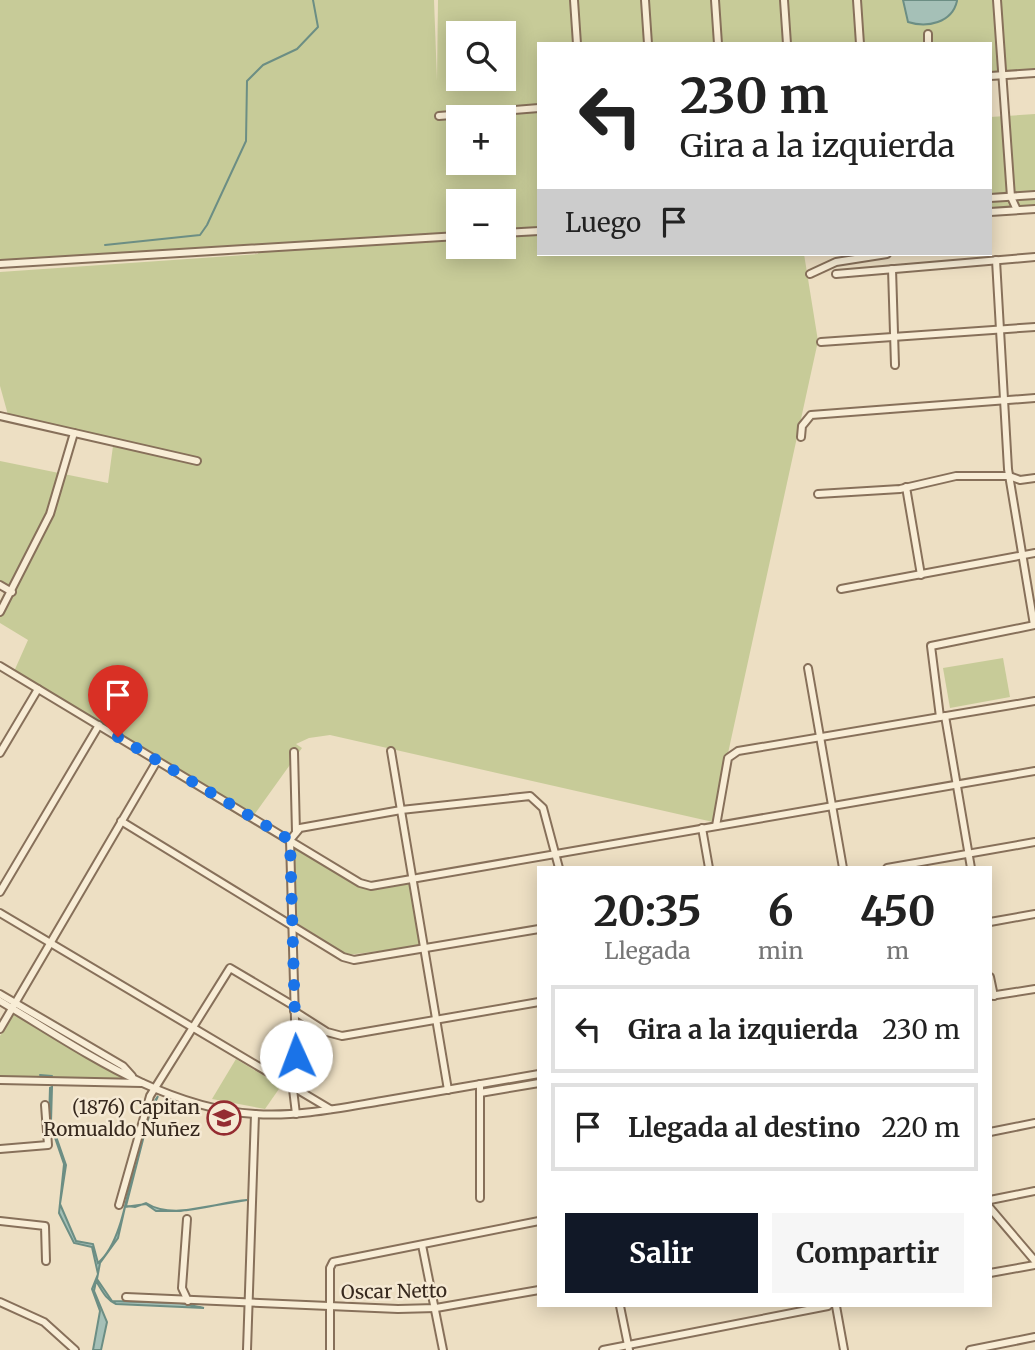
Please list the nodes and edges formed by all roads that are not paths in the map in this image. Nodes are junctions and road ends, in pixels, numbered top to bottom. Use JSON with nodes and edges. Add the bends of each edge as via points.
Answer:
{"nodes":[{"id":1,"x":574,"y":0,"type":"edge"},
{"id":2,"x":645,"y":0,"type":"edge"},
{"id":3,"x":715,"y":0,"type":"edge"},
{"id":4,"x":784,"y":0,"type":"edge"},
{"id":5,"x":857,"y":0,"type":"edge"},
{"id":6,"x":997,"y":0,"type":"edge"},
{"id":7,"x":928,"y":34,"type":"dead end"},
{"id":8,"x":577,"y":42,"type":"edge"},
{"id":9,"x":648,"y":42,"type":"edge"},
{"id":10,"x":718,"y":42,"type":"edge"},
{"id":11,"x":787,"y":42,"type":"edge"},
{"id":12,"x":860,"y":42,"type":"edge"},
{"id":13,"x":928,"y":42,"type":"edge"},
{"id":14,"x":1035,"y":73,"type":"edge"},
{"id":15,"x":1002,"y":75,"type":"junction"},
{"id":16,"x":992,"y":76,"type":"edge"},
{"id":17,"x":537,"y":108,"type":"edge"},
{"id":18,"x":439,"y":116,"type":"dead end"},
{"id":19,"x":1035,"y":195,"type":"edge"},
{"id":20,"x":1011,"y":197,"type":"junction"},
{"id":21,"x":992,"y":198,"type":"edge"},
{"id":22,"x":1035,"y":209,"type":"edge"},
{"id":23,"x":1017,"y":210,"type":"junction"},
{"id":24,"x":992,"y":212,"type":"edge"},
{"id":25,"x":537,"y":231,"type":"edge"},
{"id":26,"x":516,"y":232,"type":"edge"},
{"id":27,"x":446,"y":237,"type":"edge"},
{"id":28,"x":874,"y":256,"type":"edge"},
{"id":29,"x":1035,"y":257,"type":"edge"},
{"id":30,"x":996,"y":260,"type":"junction"},
{"id":31,"x":0,"y":264,"type":"edge"},
{"id":32,"x":892,"y":269,"type":"junction"},
{"id":33,"x":810,"y":274,"type":"dead end"},
{"id":34,"x":836,"y":274,"type":"dead end"},
{"id":35,"x":1035,"y":327,"type":"edge"},
{"id":36,"x":1000,"y":329,"type":"junction"},
{"id":37,"x":895,"y":338,"type":"junction"},
{"id":38,"x":821,"y":342,"type":"dead end"},
{"id":39,"x":895,"y":365,"type":"dead end"},
{"id":40,"x":1035,"y":398,"type":"edge"},
{"id":41,"x":1004,"y":401,"type":"junction"},
{"id":42,"x":0,"y":416,"type":"edge"},
{"id":43,"x":74,"y":433,"type":"junction"},
{"id":44,"x":801,"y":437,"type":"dead end"},
{"id":45,"x":197,"y":461,"type":"dead end"},
{"id":46,"x":1009,"y":477,"type":"junction"},
{"id":47,"x":1035,"y":478,"type":"edge"},
{"id":48,"x":906,"y":488,"type":"junction"},
{"id":49,"x":818,"y":494,"type":"dead end"},
{"id":50,"x":1035,"y":553,"type":"edge"},
{"id":51,"x":1022,"y":556,"type":"junction"},
{"id":52,"x":921,"y":575,"type":"junction"},
{"id":53,"x":0,"y":585,"type":"edge"},
{"id":54,"x":841,"y":589,"type":"dead end"},
{"id":55,"x":12,"y":592,"type":"junction"},
{"id":56,"x":0,"y":612,"type":"edge"},
{"id":57,"x":1035,"y":625,"type":"edge"},
{"id":58,"x":0,"y":666,"type":"edge"},
{"id":59,"x":808,"y":668,"type":"dead end"},
{"id":60,"x":38,"y":689,"type":"junction"},
{"id":61,"x":1035,"y":701,"type":"edge"},
{"id":62,"x":943,"y":716,"type":"junction"},
{"id":63,"x":99,"y":725,"type":"junction"},
{"id":64,"x":821,"y":737,"type":"junction"},
{"id":65,"x":391,"y":751,"type":"dead end"},
{"id":66,"x":293,"y":752,"type":"dead end"},
{"id":67,"x":0,"y":753,"type":"edge"},
{"id":68,"x":157,"y":761,"type":"junction"},
{"id":69,"x":1035,"y":771,"type":"edge"},
{"id":70,"x":957,"y":784,"type":"junction"},
{"id":71,"x":833,"y":806,"type":"junction"},
{"id":72,"x":401,"y":810,"type":"junction"},
{"id":73,"x":121,"y":821,"type":"junction"},
{"id":74,"x":716,"y":826,"type":"junction"},
{"id":75,"x":702,"y":828,"type":"junction"},
{"id":76,"x":296,"y":832,"type":"junction"},
{"id":77,"x":290,"y":840,"type":"junction"},
{"id":78,"x":1035,"y":842,"type":"edge"},
{"id":79,"x":556,"y":854,"type":"junction"},
{"id":80,"x":969,"y":854,"type":"junction"},
{"id":81,"x":559,"y":866,"type":"edge"},
{"id":82,"x":709,"y":866,"type":"edge"},
{"id":83,"x":844,"y":866,"type":"edge"},
{"id":84,"x":899,"y":866,"type":"edge"},
{"id":85,"x":971,"y":866,"type":"edge"},
{"id":86,"x":413,"y":880,"type":"junction"},
{"id":87,"x":0,"y":892,"type":"edge"},
{"id":88,"x":0,"y":914,"type":"edge"},
{"id":89,"x":1035,"y":914,"type":"edge"},
{"id":90,"x":992,"y":922,"type":"edge"},
{"id":91,"x":291,"y":925,"type":"junction"},
{"id":92,"x":537,"y":929,"type":"edge"},
{"id":93,"x":49,"y":943,"type":"junction"},
{"id":94,"x":424,"y":949,"type":"junction"},
{"id":95,"x":1035,"y":989,"type":"edge"},
{"id":96,"x":0,"y":993,"type":"edge"},
{"id":97,"x":992,"y":996,"type":"edge"},
{"id":98,"x":0,"y":1001,"type":"edge"},
{"id":99,"x":537,"y":1002,"type":"edge"},
{"id":100,"x":12,"y":1005,"type":"junction"},
{"id":101,"x":294,"y":1008,"type":"junction"},
{"id":102,"x":436,"y":1020,"type":"junction"},
{"id":103,"x":0,"y":1029,"type":"edge"},
{"id":104,"x":193,"y":1029,"type":"junction"},
{"id":105,"x":537,"y":1074,"type":"edge"},
{"id":106,"x":0,"y":1080,"type":"edge"},
{"id":107,"x":143,"y":1083,"type":"junction"},
{"id":108,"x":537,"y":1083,"type":"edge"},
{"id":109,"x":480,"y":1084,"type":"junction"},
{"id":110,"x":155,"y":1088,"type":"junction"},
{"id":111,"x":292,"y":1088,"type":"junction"},
{"id":112,"x":448,"y":1090,"type":"junction"},
{"id":113,"x":480,"y":1093,"type":"junction"},
{"id":114,"x":45,"y":1105,"type":"dead end"},
{"id":115,"x":331,"y":1110,"type":"junction"},
{"id":116,"x":255,"y":1114,"type":"junction"},
{"id":117,"x":296,"y":1114,"type":"junction"},
{"id":118,"x":1035,"y":1123,"type":"edge"},
{"id":119,"x":992,"y":1132,"type":"edge"},
{"id":120,"x":0,"y":1149,"type":"edge"},
{"id":121,"x":1035,"y":1191,"type":"edge"},
{"id":122,"x":480,"y":1198,"type":"dead end"},
{"id":123,"x":992,"y":1200,"type":"edge"},
{"id":124,"x":119,"y":1205,"type":"dead end"},
{"id":125,"x":992,"y":1210,"type":"edge"},
{"id":126,"x":187,"y":1219,"type":"dead end"},
{"id":127,"x":0,"y":1222,"type":"edge"},
{"id":128,"x":537,"y":1222,"type":"edge"},
{"id":129,"x":422,"y":1245,"type":"junction"},
{"id":130,"x":46,"y":1261,"type":"dead end"},
{"id":131,"x":1035,"y":1263,"type":"edge"},
{"id":132,"x":992,"y":1273,"type":"edge"},
{"id":133,"x":537,"y":1290,"type":"edge"},
{"id":134,"x":126,"y":1297,"type":"dead end"},
{"id":135,"x":188,"y":1301,"type":"junction"},
{"id":136,"x":0,"y":1302,"type":"edge"},
{"id":137,"x":249,"y":1304,"type":"junction"},
{"id":138,"x":620,"y":1307,"type":"edge"},
{"id":139,"x":823,"y":1307,"type":"edge"},
{"id":140,"x":836,"y":1307,"type":"edge"},
{"id":141,"x":331,"y":1308,"type":"junction"},
{"id":142,"x":436,"y":1308,"type":"junction"},
{"id":143,"x":1035,"y":1337,"type":"edge"},
{"id":144,"x":629,"y":1348,"type":"edge"},
{"id":145,"x":75,"y":1350,"type":"edge"},
{"id":146,"x":247,"y":1350,"type":"edge"},
{"id":147,"x":330,"y":1350,"type":"edge"},
{"id":148,"x":443,"y":1350,"type":"edge"},
{"id":149,"x":603,"y":1350,"type":"edge"},
{"id":150,"x":844,"y":1350,"type":"edge"},
{"id":151,"x":970,"y":1350,"type":"edge"}],
"edges":[{"from":1,"to":8,"type":"street"},
{"from":2,"to":9,"type":"street"},
{"from":3,"to":10,"type":"street"},
{"from":4,"to":11,"type":"street"},
{"from":5,"to":12,"type":"street"},
{"from":6,"to":15,"type":"street"},
{"from":7,"to":13,"type":"street"},
{"from":14,"to":15,"type":"street"},
{"from":15,"to":16,"type":"street"},
{"from":15,"to":20,"type":"street"},
{"from":17,"to":18,"type":"street"},
{"from":19,"to":20,"type":"street"},
{"from":20,"to":21,"type":"street"},
{"from":20,"to":23,"type":"street"},
{"from":22,"to":23,"type":"street"},
{"from":23,"to":24,"type":"street"},
{"from":25,"to":26,"type":"street"},
{"from":27,"to":31,"type":"street"},
{"from":28,"to":33,"type":"street","via":[[836,262]]},
{"from":29,"to":30,"type":"street"},
{"from":30,"to":32,"type":"street"},
{"from":30,"to":36,"type":"street"},
{"from":32,"to":34,"type":"street"},
{"from":32,"to":37,"type":"street"},
{"from":35,"to":36,"type":"street"},
{"from":36,"to":37,"type":"street"},
{"from":36,"to":41,"type":"street"},
{"from":37,"to":38,"type":"street"},
{"from":37,"to":39,"type":"street"},
{"from":40,"to":41,"type":"street"},
{"from":41,"to":44,"type":"street","via":[[811,415],[802,426]]},
{"from":41,"to":46,"type":"street"},
{"from":42,"to":43,"type":"street"},
{"from":43,"to":45,"type":"street"},
{"from":43,"to":55,"type":"street","via":[[51,514]]},
{"from":46,"to":47,"type":"street"},
{"from":46,"to":48,"type":"street","via":[[956,476]]},
{"from":46,"to":51,"type":"street"},
{"from":48,"to":49,"type":"street"},
{"from":48,"to":52,"type":"street"},
{"from":50,"to":51,"type":"street"},
{"from":51,"to":52,"type":"street"},
{"from":51,"to":57,"type":"street"},
{"from":52,"to":54,"type":"street"},
{"from":53,"to":55,"type":"street"},
{"from":55,"to":56,"type":"street"},
{"from":57,"to":62,"type":"street","via":[[931,646]]},
{"from":58,"to":60,"type":"street"},
{"from":59,"to":64,"type":"street"},
{"from":60,"to":63,"type":"street"},
{"from":60,"to":67,"type":"street"},
{"from":61,"to":62,"type":"street"},
{"from":62,"to":64,"type":"street"},
{"from":62,"to":70,"type":"street"},
{"from":63,"to":68,"type":"street"},
{"from":63,"to":87,"type":"street"},
{"from":64,"to":71,"type":"street"},
{"from":64,"to":74,"type":"street","via":[[732,754]]},
{"from":65,"to":72,"type":"street"},
{"from":66,"to":76,"type":"street"},
{"from":68,"to":73,"type":"street"},
{"from":68,"to":77,"type":"street"},
{"from":69,"to":70,"type":"street"},
{"from":70,"to":71,"type":"street"},
{"from":70,"to":80,"type":"street"},
{"from":71,"to":74,"type":"street"},
{"from":71,"to":83,"type":"street"},
{"from":72,"to":76,"type":"street","via":[[311,824]]},
{"from":72,"to":79,"type":"street","via":[[530,796],[543,808]]},
{"from":72,"to":86,"type":"street"},
{"from":73,"to":91,"type":"street"},
{"from":73,"to":93,"type":"street"},
{"from":74,"to":75,"type":"street"},
{"from":75,"to":79,"type":"street"},
{"from":75,"to":82,"type":"street"},
{"from":76,"to":77,"type":"street"},
{"from":77,"to":86,"type":"street","via":[[365,885]]},
{"from":77,"to":91,"type":"street"},
{"from":78,"to":80,"type":"street"},
{"from":79,"to":81,"type":"street"},
{"from":79,"to":86,"type":"street"},
{"from":80,"to":84,"type":"street"},
{"from":80,"to":85,"type":"street"},
{"from":86,"to":94,"type":"street"},
{"from":88,"to":93,"type":"street"},
{"from":89,"to":90,"type":"street"},
{"from":91,"to":94,"type":"street","via":[[354,960]]},
{"from":91,"to":101,"type":"street"},
{"from":92,"to":94,"type":"street"},
{"from":93,"to":100,"type":"street"},
{"from":93,"to":104,"type":"street"},
{"from":94,"to":102,"type":"street"},
{"from":95,"to":97,"type":"street"},
{"from":96,"to":100,"type":"street"},
{"from":98,"to":100,"type":"street"},
{"from":99,"to":102,"type":"street"},
{"from":100,"to":103,"type":"street"},
{"from":100,"to":107,"type":"street"},
{"from":101,"to":102,"type":"street","via":[[327,1032],[342,1036]]},
{"from":101,"to":104,"type":"street","via":[[230,968]]},
{"from":101,"to":111,"type":"street"},
{"from":102,"to":112,"type":"street"},
{"from":104,"to":110,"type":"street"},
{"from":104,"to":111,"type":"street"},
{"from":105,"to":109,"type":"street"},
{"from":106,"to":107,"type":"street"},
{"from":107,"to":110,"type":"street"},
{"from":108,"to":113,"type":"street"},
{"from":109,"to":112,"type":"street"},
{"from":109,"to":113,"type":"street"},
{"from":110,"to":116,"type":"street","via":[[221,1109]]},
{"from":110,"to":124,"type":"street","via":[[144,1111]]},
{"from":111,"to":115,"type":"street"},
{"from":111,"to":117,"type":"street"},
{"from":112,"to":115,"type":"street"},
{"from":113,"to":122,"type":"street"},
{"from":114,"to":120,"type":"street","via":[[48,1145]]},
{"from":115,"to":117,"type":"street"},
{"from":116,"to":117,"type":"street"},
{"from":116,"to":137,"type":"street"},
{"from":118,"to":119,"type":"street"},
{"from":121,"to":123,"type":"street"},
{"from":125,"to":131,"type":"street"},
{"from":126,"to":135,"type":"street","via":[[182,1288]]},
{"from":127,"to":130,"type":"street","via":[[44,1226]]},
{"from":128,"to":129,"type":"street"},
{"from":129,"to":141,"type":"street","via":[[333,1262]]},
{"from":129,"to":142,"type":"street"},
{"from":131,"to":132,"type":"street"},
{"from":133,"to":142,"type":"street","name":"Oscar Netto"},
{"from":134,"to":135,"type":"street","name":"Oscar Netto"},
{"from":135,"to":137,"type":"street","name":"Oscar Netto"},
{"from":136,"to":145,"type":"street","via":[[35,1317]]},
{"from":137,"to":141,"type":"street","name":"Oscar Netto"},
{"from":137,"to":146,"type":"street"},
{"from":138,"to":144,"type":"street"},
{"from":139,"to":144,"type":"street"},
{"from":140,"to":150,"type":"street"},
{"from":141,"to":142,"type":"street","name":"Oscar Netto"},
{"from":141,"to":147,"type":"street"},
{"from":142,"to":148,"type":"street"},
{"from":143,"to":151,"type":"street"},
{"from":144,"to":149,"type":"street"}]}
